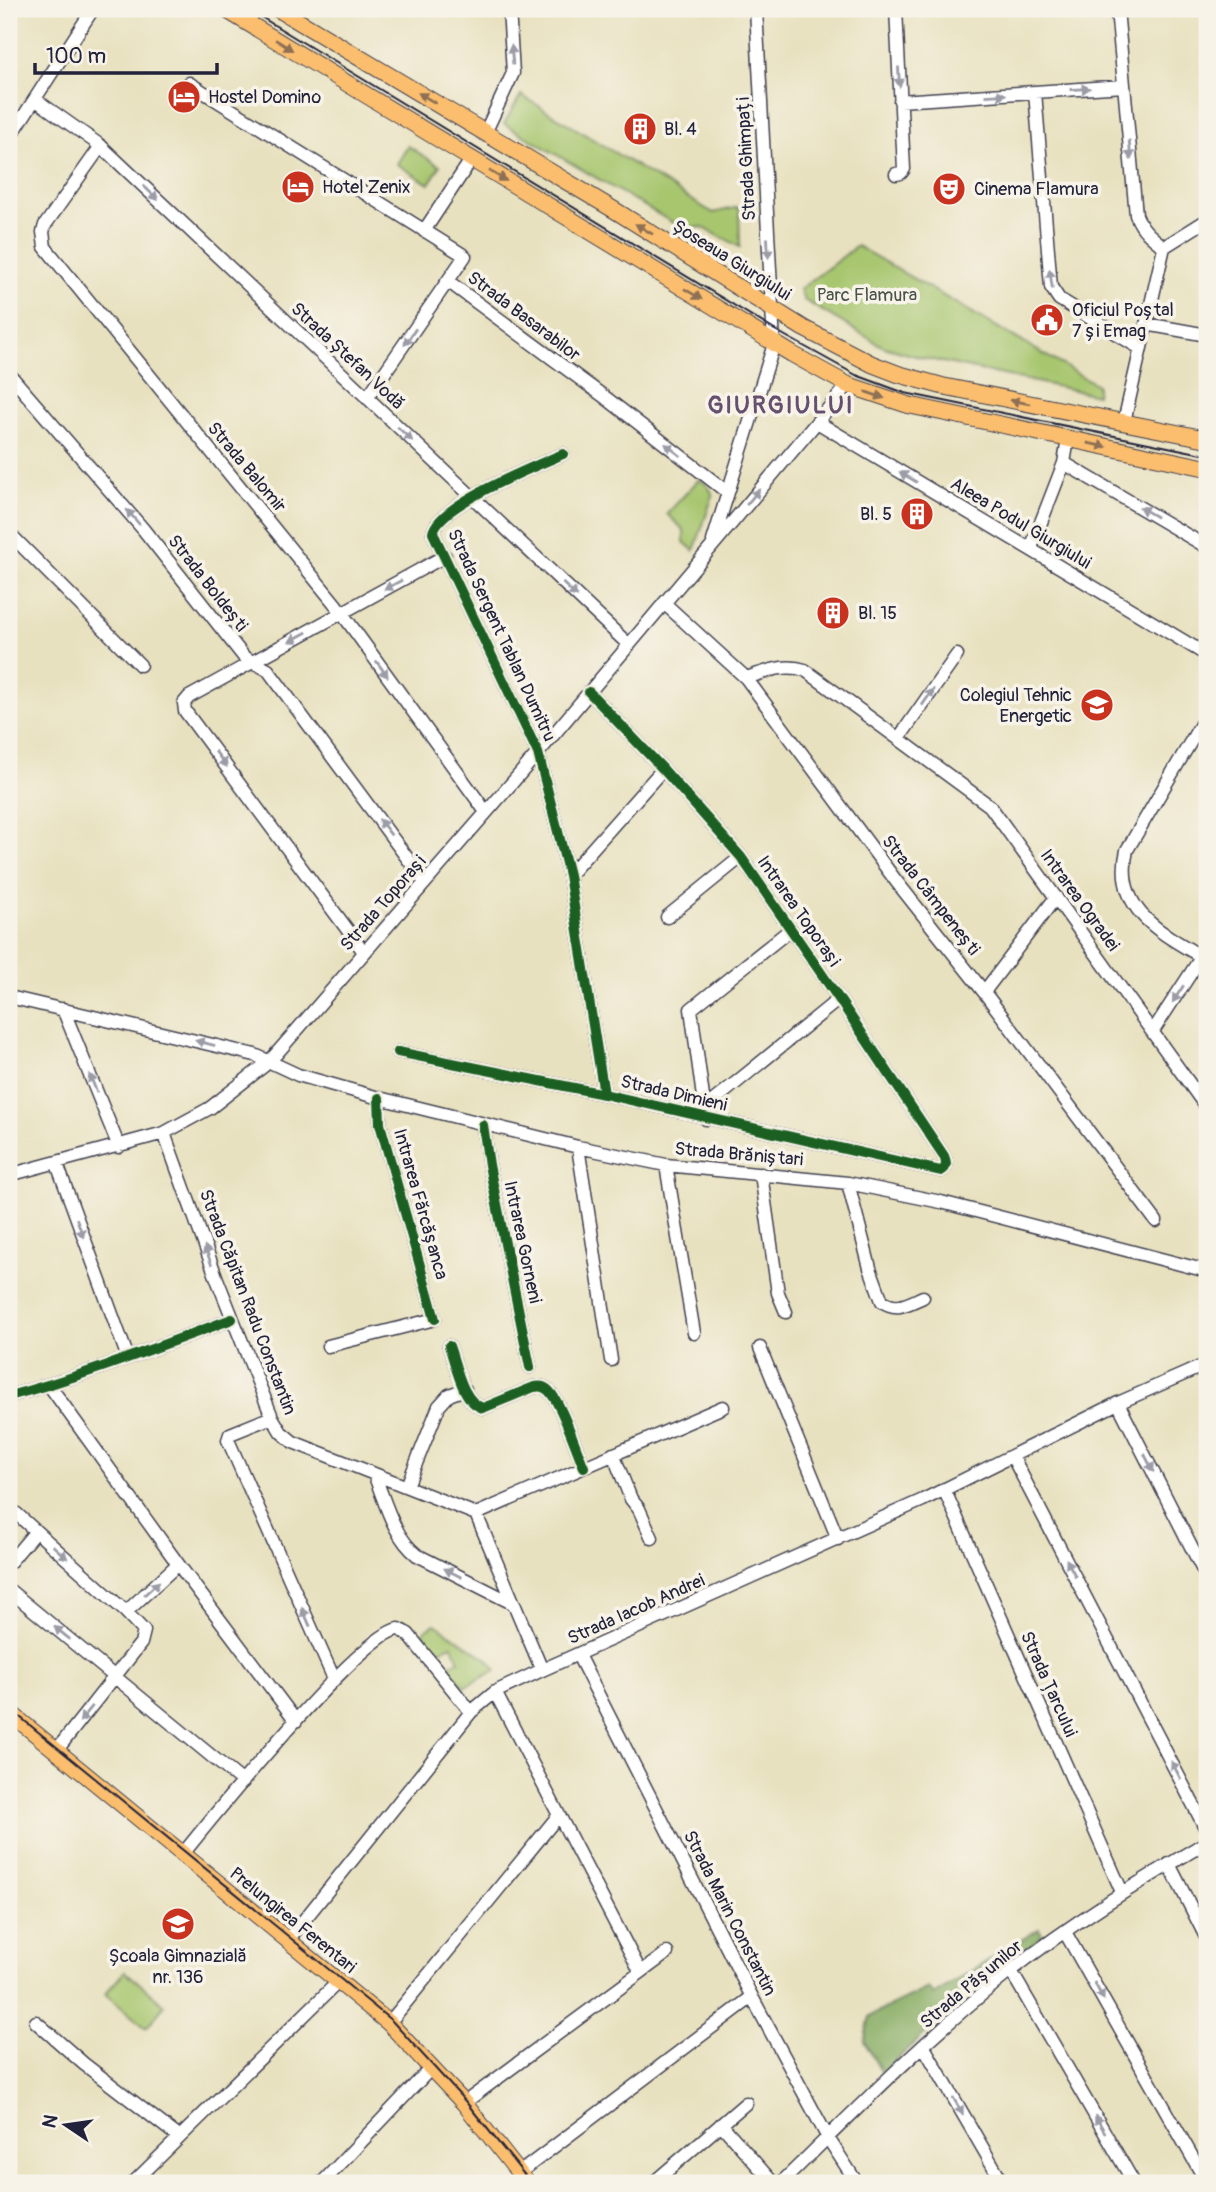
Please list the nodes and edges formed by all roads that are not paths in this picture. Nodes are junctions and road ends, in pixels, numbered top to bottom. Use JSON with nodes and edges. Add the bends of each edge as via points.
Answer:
{"nodes":[{"id":1,"x":93,"y":9,"type":"edge"},
{"id":2,"x":225,"y":9,"type":"edge"},
{"id":3,"x":278,"y":9,"type":"edge"},
{"id":4,"x":509,"y":9,"type":"edge"},
{"id":5,"x":756,"y":9,"type":"edge"},
{"id":6,"x":895,"y":9,"type":"edge"},
{"id":7,"x":1117,"y":9,"type":"edge"},
{"id":8,"x":189,"y":83,"type":"dead end"},
{"id":9,"x":1124,"y":86,"type":"junction"},
{"id":10,"x":1035,"y":93,"type":"junction"},
{"id":11,"x":36,"y":100,"type":"junction"},
{"id":12,"x":900,"y":101,"type":"junction"},
{"id":13,"x":485,"y":133,"type":"junction"},
{"id":14,"x":9,"y":139,"type":"edge"},
{"id":15,"x":101,"y":146,"type":"junction"},
{"id":16,"x":471,"y":160,"type":"junction"},
{"id":17,"x":896,"y":174,"type":"dead end"},
{"id":18,"x":1207,"y":220,"type":"edge"},
{"id":19,"x":424,"y":231,"type":"junction"},
{"id":20,"x":1164,"y":247,"type":"junction"},
{"id":21,"x":449,"y":282,"type":"junction"},
{"id":22,"x":772,"y":308,"type":"junction"},
{"id":23,"x":1146,"y":324,"type":"junction"},
{"id":24,"x":1207,"y":335,"type":"edge"},
{"id":25,"x":774,"y":344,"type":"junction"},
{"id":26,"x":1140,"y":348,"type":"junction"},
{"id":27,"x":9,"y":374,"type":"edge"},
{"id":28,"x":848,"y":385,"type":"junction"},
{"id":29,"x":367,"y":398,"type":"junction"},
{"id":30,"x":817,"y":422,"type":"junction"},
{"id":31,"x":1124,"y":422,"type":"junction"},
{"id":32,"x":1068,"y":439,"type":"junction"},
{"id":33,"x":1207,"y":439,"type":"edge"},
{"id":34,"x":563,"y":454,"type":"dead end"},
{"id":35,"x":1064,"y":463,"type":"junction"},
{"id":36,"x":1207,"y":468,"type":"edge"},
{"id":37,"x":727,"y":492,"type":"junction"},
{"id":38,"x":471,"y":496,"type":"junction"},
{"id":39,"x":9,"y":533,"type":"edge"},
{"id":40,"x":1207,"y":547,"type":"edge"},
{"id":41,"x":710,"y":548,"type":"junction"},
{"id":42,"x":1031,"y":548,"type":"junction"},
{"id":43,"x":445,"y":556,"type":"junction"},
{"id":44,"x":664,"y":603,"type":"junction"},
{"id":45,"x":342,"y":614,"type":"junction"},
{"id":46,"x":629,"y":645,"type":"junction"},
{"id":47,"x":957,"y":655,"type":"dead end"},
{"id":48,"x":1207,"y":655,"type":"edge"},
{"id":49,"x":255,"y":661,"type":"junction"},
{"id":50,"x":141,"y":665,"type":"dead end"},
{"id":51,"x":746,"y":678,"type":"junction"},
{"id":52,"x":589,"y":692,"type":"junction"},
{"id":53,"x":1207,"y":714,"type":"edge"},
{"id":54,"x":899,"y":738,"type":"junction"},
{"id":55,"x":538,"y":752,"type":"junction"},
{"id":56,"x":663,"y":769,"type":"junction"},
{"id":57,"x":486,"y":812,"type":"junction"},
{"id":58,"x":741,"y":857,"type":"junction"},
{"id":59,"x":569,"y":875,"type":"junction"},
{"id":60,"x":425,"y":882,"type":"junction"},
{"id":61,"x":1056,"y":897,"type":"junction"},
{"id":62,"x":667,"y":917,"type":"dead end"},
{"id":63,"x":791,"y":929,"type":"junction"},
{"id":64,"x":364,"y":952,"type":"junction"},
{"id":65,"x":1205,"y":958,"type":"edge"},
{"id":66,"x":984,"y":992,"type":"junction"},
{"id":67,"x":9,"y":997,"type":"edge"},
{"id":68,"x":839,"y":999,"type":"junction"},
{"id":69,"x":63,"y":1009,"type":"junction"},
{"id":70,"x":1153,"y":1031,"type":"junction"},
{"id":71,"x":398,"y":1052,"type":"dead end"},
{"id":72,"x":270,"y":1061,"type":"junction"},
{"id":73,"x":604,"y":1094,"type":"junction"},
{"id":74,"x":379,"y":1098,"type":"junction"},
{"id":75,"x":1207,"y":1108,"type":"edge"},
{"id":76,"x":706,"y":1113,"type":"junction"},
{"id":77,"x":483,"y":1125,"type":"junction"},
{"id":78,"x":164,"y":1133,"type":"junction"},
{"id":79,"x":119,"y":1147,"type":"junction"},
{"id":80,"x":578,"y":1147,"type":"junction"},
{"id":81,"x":57,"y":1164,"type":"junction"},
{"id":82,"x":666,"y":1165,"type":"junction"},
{"id":83,"x":941,"y":1171,"type":"joint"},
{"id":84,"x":761,"y":1174,"type":"junction"},
{"id":85,"x":9,"y":1175,"type":"edge"},
{"id":86,"x":848,"y":1182,"type":"junction"},
{"id":87,"x":1157,"y":1221,"type":"dead end"},
{"id":88,"x":1207,"y":1271,"type":"edge"},
{"id":89,"x":923,"y":1297,"type":"dead end"},
{"id":90,"x":786,"y":1312,"type":"dead end"},
{"id":91,"x":232,"y":1319,"type":"junction"},
{"id":92,"x":694,"y":1333,"type":"dead end"},
{"id":93,"x":328,"y":1346,"type":"dead end"},
{"id":94,"x":449,"y":1346,"type":"dead end"},
{"id":95,"x":760,"y":1348,"type":"dead end"},
{"id":96,"x":128,"y":1358,"type":"junction"},
{"id":97,"x":611,"y":1360,"type":"dead end"},
{"id":98,"x":1207,"y":1364,"type":"edge"},
{"id":99,"x":530,"y":1367,"type":"dead end"},
{"id":100,"x":49,"y":1385,"type":"junction"},
{"id":101,"x":465,"y":1389,"type":"junction"},
{"id":102,"x":9,"y":1394,"type":"edge"},
{"id":103,"x":1118,"y":1403,"type":"junction"},
{"id":104,"x":723,"y":1407,"type":"dead end"},
{"id":105,"x":272,"y":1417,"type":"junction"},
{"id":106,"x":612,"y":1454,"type":"junction"},
{"id":107,"x":1012,"y":1456,"type":"junction"},
{"id":108,"x":584,"y":1467,"type":"junction"},
{"id":109,"x":374,"y":1474,"type":"junction"},
{"id":110,"x":407,"y":1486,"type":"junction"},
{"id":111,"x":944,"y":1489,"type":"junction"},
{"id":112,"x":9,"y":1507,"type":"edge"},
{"id":113,"x":476,"y":1514,"type":"junction"},
{"id":114,"x":36,"y":1531,"type":"junction"},
{"id":115,"x":652,"y":1538,"type":"dead end"},
{"id":116,"x":838,"y":1539,"type":"junction"},
{"id":117,"x":9,"y":1563,"type":"edge"},
{"id":118,"x":178,"y":1564,"type":"junction"},
{"id":119,"x":1207,"y":1578,"type":"edge"},
{"id":120,"x":9,"y":1590,"type":"edge"},
{"id":121,"x":514,"y":1604,"type":"junction"},
{"id":122,"x":126,"y":1612,"type":"junction"},
{"id":123,"x":578,"y":1655,"type":"junction"},
{"id":124,"x":542,"y":1670,"type":"junction"},
{"id":125,"x":116,"y":1676,"type":"junction"},
{"id":126,"x":334,"y":1679,"type":"junction"},
{"id":127,"x":495,"y":1692,"type":"junction"},
{"id":128,"x":9,"y":1712,"type":"edge"},
{"id":129,"x":471,"y":1712,"type":"junction"},
{"id":130,"x":296,"y":1721,"type":"junction"},
{"id":131,"x":56,"y":1751,"type":"junction"},
{"id":132,"x":243,"y":1782,"type":"junction"},
{"id":133,"x":558,"y":1816,"type":"junction"},
{"id":134,"x":1207,"y":1831,"type":"edge"},
{"id":135,"x":1207,"y":1842,"type":"edge"},
{"id":136,"x":182,"y":1854,"type":"junction"},
{"id":137,"x":1169,"y":1864,"type":"junction"},
{"id":138,"x":1122,"y":1892,"type":"junction"},
{"id":139,"x":1065,"y":1932,"type":"junction"},
{"id":140,"x":1207,"y":1939,"type":"edge"},
{"id":141,"x":288,"y":1940,"type":"junction"},
{"id":142,"x":667,"y":1953,"type":"dead end"},
{"id":143,"x":640,"y":1971,"type":"junction"},
{"id":144,"x":1011,"y":1971,"type":"junction"},
{"id":145,"x":339,"y":1982,"type":"junction"},
{"id":146,"x":752,"y":1997,"type":"junction"},
{"id":147,"x":36,"y":2022,"type":"dead end"},
{"id":148,"x":389,"y":2023,"type":"junction"},
{"id":149,"x":924,"y":2046,"type":"junction"},
{"id":150,"x":432,"y":2067,"type":"junction"},
{"id":151,"x":464,"y":2103,"type":"junction"},
{"id":152,"x":746,"y":2103,"type":"dead end"},
{"id":153,"x":721,"y":2124,"type":"junction"},
{"id":154,"x":179,"y":2137,"type":"junction"},
{"id":155,"x":828,"y":2138,"type":"junction"},
{"id":156,"x":523,"y":2178,"type":"edge"},
{"id":157,"x":133,"y":2183,"type":"edge"},
{"id":158,"x":322,"y":2183,"type":"edge"},
{"id":159,"x":653,"y":2183,"type":"edge"},
{"id":160,"x":773,"y":2183,"type":"edge"},
{"id":161,"x":781,"y":2183,"type":"edge"},
{"id":162,"x":857,"y":2183,"type":"edge"},
{"id":163,"x":1003,"y":2183,"type":"edge"},
{"id":164,"x":1134,"y":2183,"type":"edge"},
{"id":165,"x":1207,"y":2183,"type":"edge"}],
"edges":[{"from":1,"to":11,"type":"street"},
{"from":2,"to":16,"type":"main road","one_way":true},
{"from":13,"to":3,"type":"main road","name":"Șoseaua Giurgiului","one_way":true},
{"from":13,"to":4,"type":"street","one_way":true,"via":[[513,73]]},
{"from":5,"to":22,"type":"street","name":"Strada Ghimpați","one_way":true},
{"from":6,"to":12,"type":"street","one_way":true},
{"from":7,"to":9,"type":"street"},
{"from":8,"to":19,"type":"street","name":"Strada Basarabilor"},
{"from":10,"to":9,"type":"street","one_way":true},
{"from":9,"to":20,"type":"street","one_way":true,"via":[[1136,215],[1140,226]]},
{"from":12,"to":10,"type":"street","one_way":true},
{"from":26,"to":10,"type":"street","one_way":true,"via":[[1054,294],[1051,287]]},
{"from":11,"to":14,"type":"street"},
{"from":11,"to":15,"type":"street","name":"Strada Ștefan Vodă"},
{"from":12,"to":17,"type":"street","via":[[904,169]]},
{"from":22,"to":13,"type":"main road","name":"Șoseaua Giurgiului","one_way":true},
{"from":15,"to":29,"type":"street","name":"Strada Ștefan Vodă","one_way":true},
{"from":15,"to":45,"type":"street","name":"Strada Balomir","via":[[45,225],[45,247]]},
{"from":16,"to":19,"type":"street"},
{"from":16,"to":25,"type":"main road","one_way":true},
{"from":18,"to":20,"type":"street"},
{"from":19,"to":21,"type":"street","name":"Strada Basarabilor","via":[[465,256]]},
{"from":20,"to":23,"type":"street"},
{"from":21,"to":29,"type":"street","one_way":true},
{"from":37,"to":21,"type":"street","name":"Strada Basarabilor","one_way":true},
{"from":22,"to":25,"type":"street","name":"Strada Ghimpați"},
{"from":31,"to":22,"type":"main road","name":"Șoseaua Giurgiului","one_way":true,"via":[[898,374],[853,355]]},
{"from":23,"to":24,"type":"street"},
{"from":23,"to":26,"type":"street"},
{"from":25,"to":28,"type":"main road"},
{"from":25,"to":37,"type":"street","name":"Strada Toporași"},
{"from":26,"to":31,"type":"street"},
{"from":49,"to":27,"type":"street","name":"Strada Boldești","one_way":true,"via":[[244,657],[143,528]]},
{"from":28,"to":30,"type":"street","name":"Strada Toporași"},
{"from":28,"to":32,"type":"main road","one_way":true,"via":[[908,405]]},
{"from":29,"to":38,"type":"street","name":"Strada Ștefan Vodă","one_way":true},
{"from":41,"to":30,"type":"street","name":"Strada Toporași","one_way":true},
{"from":42,"to":30,"type":"street","name":"Aleea Podul Giurgiului","one_way":true},
{"from":31,"to":33,"type":"main road","name":"Șoseaua Giurgiului"},
{"from":32,"to":35,"type":"street"},
{"from":32,"to":36,"type":"main road","one_way":true},
{"from":34,"to":38,"type":"street"},
{"from":40,"to":35,"type":"street","one_way":true},
{"from":35,"to":42,"type":"street"},
{"from":37,"to":41,"type":"street","name":"Strada Toporași"},
{"from":38,"to":43,"type":"street","name":"Strada Sergent Tablan Dumitru","via":[[435,525],[433,533]]},
{"from":38,"to":46,"type":"street","name":"Strada Ștefan Vodă","one_way":true},
{"from":39,"to":50,"type":"street"},
{"from":41,"to":44,"type":"street","name":"Strada Toporași"},
{"from":42,"to":48,"type":"street","name":"Aleea Podul Giurgiului"},
{"from":43,"to":45,"type":"street","one_way":true},
{"from":43,"to":55,"type":"street","name":"Strada Sergent Tablan Dumitru"},
{"from":44,"to":46,"type":"street","name":"Strada Toporași"},
{"from":44,"to":51,"type":"street","name":"Strada Câmpenești"},
{"from":45,"to":49,"type":"street","one_way":true},
{"from":45,"to":57,"type":"street","name":"Strada Balomir","one_way":true},
{"from":46,"to":52,"type":"street","name":"Strada Toporași"},
{"from":54,"to":47,"type":"street","one_way":true},
{"from":60,"to":49,"type":"street","name":"Strada Boldești","one_way":true,"via":[[268,670]]},
{"from":49,"to":64,"type":"street","one_way":true,"via":[[189,697],[185,711]]},
{"from":51,"to":54,"type":"street","name":"Intrarea Ogradei","via":[[779,667],[805,670]]},
{"from":51,"to":66,"type":"street","name":"Strada Câmpenești"},
{"from":52,"to":55,"type":"street","name":"Strada Toporași"},
{"from":52,"to":56,"type":"street","name":"Intrarea Toporași"},
{"from":53,"to":65,"type":"street","via":[[1128,850],[1123,869],[1125,886],[1137,910]]},
{"from":54,"to":61,"type":"street","name":"Intrarea Ogradei","via":[[990,806]]},
{"from":55,"to":57,"type":"street","name":"Strada Toporași"},
{"from":55,"to":59,"type":"street","name":"Strada Sergent Tablan Dumitru"},
{"from":56,"to":58,"type":"street","name":"Intrarea Toporași"},
{"from":56,"to":59,"type":"street"},
{"from":57,"to":60,"type":"street","name":"Strada Toporași"},
{"from":58,"to":62,"type":"street"},
{"from":58,"to":63,"type":"street","name":"Intrarea Toporași"},
{"from":59,"to":73,"type":"street","name":"Strada Sergent Tablan Dumitru"},
{"from":60,"to":64,"type":"street","name":"Strada Toporași"},
{"from":61,"to":66,"type":"street"},
{"from":61,"to":70,"type":"street","name":"Intrarea Ogradei"},
{"from":63,"to":68,"type":"street","name":"Intrarea Toporași"},
{"from":63,"to":76,"type":"street","via":[[691,1009]]},
{"from":64,"to":72,"type":"street","name":"Strada Toporași"},
{"from":65,"to":70,"type":"street","one_way":true},
{"from":66,"to":87,"type":"street","name":"Strada Câmpenești"},
{"from":67,"to":69,"type":"street","name":"Strada Brăniștari"},
{"from":68,"to":76,"type":"street"},
{"from":68,"to":83,"type":"street","name":"Intrarea Toporași","via":[[944,1156],[946,1165]]},
{"from":72,"to":69,"type":"street","name":"Strada Brăniștari","one_way":true},
{"from":79,"to":69,"type":"street","one_way":true},
{"from":70,"to":75,"type":"street","name":"Intrarea Ogradei"},
{"from":71,"to":73,"type":"street","name":"Strada Dimieni"},
{"from":72,"to":74,"type":"street","name":"Strada Brăniștari","via":[[298,1075]]},
{"from":72,"to":78,"type":"street","name":"Strada Toporași","via":[[211,1108]]},
{"from":73,"to":76,"type":"street","name":"Strada Dimieni"},
{"from":74,"to":77,"type":"street","name":"Strada Brăniștari"},
{"from":74,"to":93,"type":"street","name":"Intrarea Fărcășanca","via":[[380,1124],[435,1319]]},
{"from":76,"to":83,"type":"street","name":"Strada Dimieni"},
{"from":77,"to":80,"type":"street","name":"Strada Brăniștari"},
{"from":77,"to":99,"type":"street","name":"Intrarea Gorneni"},
{"from":78,"to":79,"type":"street","name":"Strada Toporași"},
{"from":91,"to":78,"type":"street","name":"Strada Căpitan Radu Constantin","one_way":true},
{"from":79,"to":81,"type":"street","name":"Strada Toporași"},
{"from":80,"to":82,"type":"street","name":"Strada Brăniștari"},
{"from":80,"to":97,"type":"street"},
{"from":81,"to":85,"type":"street","name":"Strada Toporași"},
{"from":81,"to":96,"type":"street","one_way":true},
{"from":82,"to":84,"type":"street","name":"Strada Brăniștari"},
{"from":82,"to":92,"type":"street"},
{"from":84,"to":86,"type":"street","name":"Strada Brăniștari"},
{"from":84,"to":90,"type":"street","via":[[778,1293]]},
{"from":86,"to":88,"type":"street","name":"Strada Brăniștari"},
{"from":86,"to":89,"type":"street","via":[[882,1301],[901,1307]]},
{"from":91,"to":96,"type":"street"},
{"from":91,"to":105,"type":"street","name":"Strada Căpitan Radu Constantin"},
{"from":94,"to":101,"type":"street"},
{"from":95,"to":116,"type":"street"},
{"from":96,"to":100,"type":"street"},
{"from":98,"to":103,"type":"street","name":"Strada Iacob Andrei"},
{"from":100,"to":102,"type":"street"},
{"from":100,"to":118,"type":"street"},
{"from":101,"to":108,"type":"street","via":[[471,1401],[483,1408],[534,1387],[544,1388],[556,1402]]},
{"from":101,"to":110,"type":"street","via":[[449,1395],[439,1406]]},
{"from":103,"to":107,"type":"street","name":"Strada Iacob Andrei"},
{"from":103,"to":119,"type":"street","one_way":true},
{"from":104,"to":106,"type":"street"},
{"from":105,"to":109,"type":"street","name":"Strada Căpitan Radu Constantin","via":[[293,1443]]},
{"from":126,"to":105,"type":"street","one_way":true,"via":[[228,1440],[230,1434]]},
{"from":106,"to":108,"type":"street"},
{"from":106,"to":115,"type":"street"},
{"from":107,"to":111,"type":"street","name":"Strada Iacob Andrei"},
{"from":134,"to":107,"type":"street","one_way":true},
{"from":108,"to":113,"type":"street"},
{"from":109,"to":110,"type":"street","name":"Strada Căpitan Radu Constantin"},
{"from":121,"to":109,"type":"street","one_way":true,"via":[[409,1549]]},
{"from":110,"to":113,"type":"street","name":"Strada Căpitan Radu Constantin"},
{"from":111,"to":116,"type":"street","name":"Strada Iacob Andrei"},
{"from":111,"to":138,"type":"street","name":"Strada Țarcului"},
{"from":112,"to":114,"type":"street"},
{"from":113,"to":121,"type":"street"},
{"from":114,"to":117,"type":"street"},
{"from":114,"to":122,"type":"street","one_way":true},
{"from":116,"to":123,"type":"street","name":"Strada Iacob Andrei"},
{"from":122,"to":118,"type":"street","one_way":true},
{"from":118,"to":130,"type":"street"},
{"from":125,"to":120,"type":"street","one_way":true},
{"from":121,"to":124,"type":"street"},
{"from":122,"to":125,"type":"street","via":[[141,1625],[145,1636]]},
{"from":123,"to":124,"type":"street","name":"Strada Iacob Andrei"},
{"from":123,"to":146,"type":"street","name":"Strada Marin Constantin"},
{"from":124,"to":127,"type":"street","name":"Strada Iacob Andrei"},
{"from":125,"to":131,"type":"street","one_way":true},
{"from":125,"to":132,"type":"street"},
{"from":126,"to":129,"type":"street","via":[[378,1637],[399,1629],[414,1640]]},
{"from":126,"to":130,"type":"street"},
{"from":127,"to":129,"type":"street","name":"Strada Iacob Andrei"},
{"from":127,"to":133,"type":"street"},
{"from":128,"to":131,"type":"main road","name":"Prelungirea Ferentari"},
{"from":129,"to":141,"type":"street","name":"Strada Iacob Andrei"},
{"from":130,"to":132,"type":"street"},
{"from":131,"to":136,"type":"main road","name":"Prelungirea Ferentari"},
{"from":132,"to":136,"type":"street"},
{"from":133,"to":143,"type":"street"},
{"from":133,"to":148,"type":"street"},
{"from":135,"to":137,"type":"street","name":"Strada Pășunilor"},
{"from":136,"to":141,"type":"main road","name":"Prelungirea Ferentari"},
{"from":137,"to":138,"type":"street","name":"Strada Pășunilor"},
{"from":137,"to":140,"type":"street"},
{"from":138,"to":139,"type":"street","name":"Strada Pășunilor"},
{"from":139,"to":144,"type":"street","name":"Strada Pășunilor"},
{"from":139,"to":165,"type":"street","one_way":true},
{"from":141,"to":145,"type":"main road","name":"Prelungirea Ferentari"},
{"from":142,"to":143,"type":"street"},
{"from":143,"to":151,"type":"street"},
{"from":144,"to":149,"type":"street","name":"Strada Pășunilor"},
{"from":164,"to":144,"type":"street","one_way":true},
{"from":145,"to":148,"type":"main road","name":"Prelungirea Ferentari"},
{"from":145,"to":154,"type":"street"},
{"from":146,"to":155,"type":"street","name":"Strada Marin Constantin"},
{"from":146,"to":156,"type":"street"},
{"from":147,"to":154,"type":"street"},
{"from":148,"to":150,"type":"main road","name":"Prelungirea Ferentari"},
{"from":149,"to":155,"type":"street","name":"Strada Pășunilor"},
{"from":149,"to":163,"type":"street","one_way":true},
{"from":150,"to":151,"type":"main road","name":"Prelungirea Ferentari"},
{"from":150,"to":158,"type":"street"},
{"from":151,"to":156,"type":"main road","name":"Prelungirea Ferentari"},
{"from":152,"to":153,"type":"street"},
{"from":153,"to":159,"type":"street"},
{"from":153,"to":160,"type":"street"},
{"from":154,"to":157,"type":"street"},
{"from":155,"to":161,"type":"street","name":"Strada Pășunilor"},
{"from":155,"to":162,"type":"street","name":"Strada Marin Constantin"}]}
